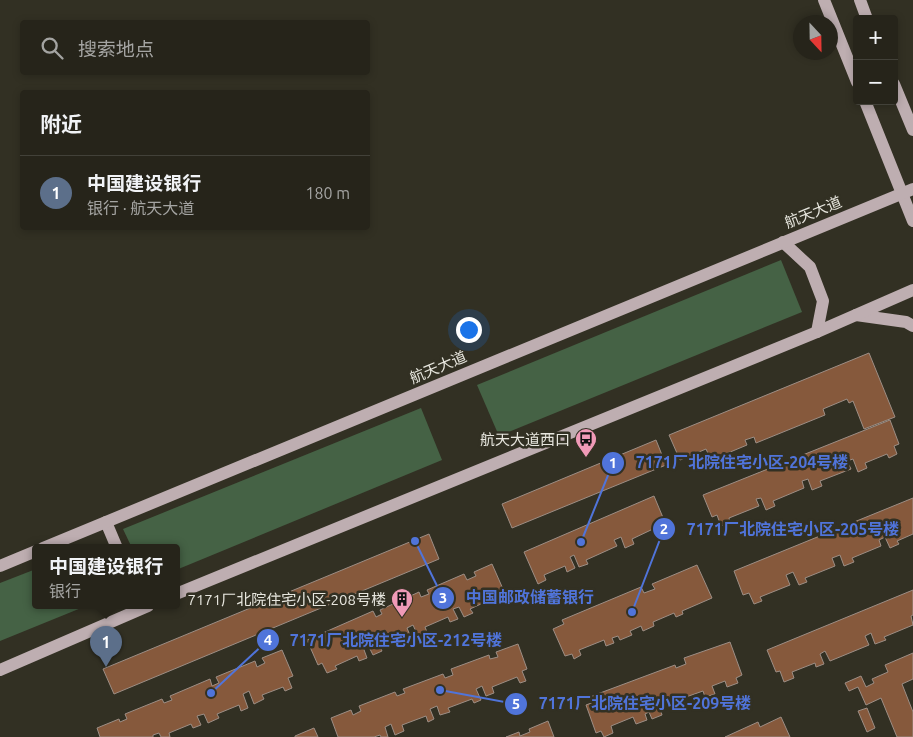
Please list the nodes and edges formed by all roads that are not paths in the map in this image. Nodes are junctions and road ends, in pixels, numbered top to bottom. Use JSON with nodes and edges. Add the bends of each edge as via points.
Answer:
{"nodes":[{"id":1,"x":824,"y":0,"type":"edge"},
{"id":2,"x":860,"y":0,"type":"edge"},
{"id":3,"x":866,"y":15,"type":"edge"},
{"id":4,"x":853,"y":72,"type":"edge"},
{"id":5,"x":898,"y":94,"type":"edge"},
{"id":6,"x":866,"y":105,"type":"edge"},
{"id":7,"x":913,"y":130,"type":"edge"},
{"id":8,"x":907,"y":191,"type":"edge"},
{"id":9,"x":913,"y":221,"type":"edge"},
{"id":10,"x":783,"y":242,"type":"junction"},
{"id":11,"x":913,"y":290,"type":"edge"},
{"id":12,"x":856,"y":314,"type":"junction"},
{"id":13,"x":913,"y":326,"type":"edge"},
{"id":14,"x":817,"y":332,"type":"junction"},
{"id":15,"x":106,"y":522,"type":"junction"},
{"id":16,"x":53,"y":544,"type":"edge"},
{"id":17,"x":115,"y":544,"type":"edge"},
{"id":18,"x":32,"y":553,"type":"edge"},
{"id":19,"x":0,"y":566,"type":"edge"},
{"id":20,"x":180,"y":592,"type":"edge"},
{"id":21,"x":139,"y":609,"type":"edge"},
{"id":22,"x":0,"y":670,"type":"edge"}],
"edges":[{"from":1,"to":4,"type":"main road"},
{"from":2,"to":3,"type":"main road"},
{"from":5,"to":7,"type":"main road"},
{"from":6,"to":8,"type":"main road"},
{"from":8,"to":9,"type":"main road"},
{"from":8,"to":10,"type":"main road","name":"航天大道"},
{"from":10,"to":14,"type":"main road","via":[[810,267],[823,301]]},
{"from":10,"to":15,"type":"main road","name":"航天大道"},
{"from":11,"to":12,"type":"main road"},
{"from":12,"to":13,"type":"main road"},
{"from":12,"to":14,"type":"main road"},
{"from":14,"to":20,"type":"main road"},
{"from":15,"to":16,"type":"main road","name":"航天大道"},
{"from":15,"to":17,"type":"main road"},
{"from":18,"to":19,"type":"main road"},
{"from":21,"to":22,"type":"main road"}]}
